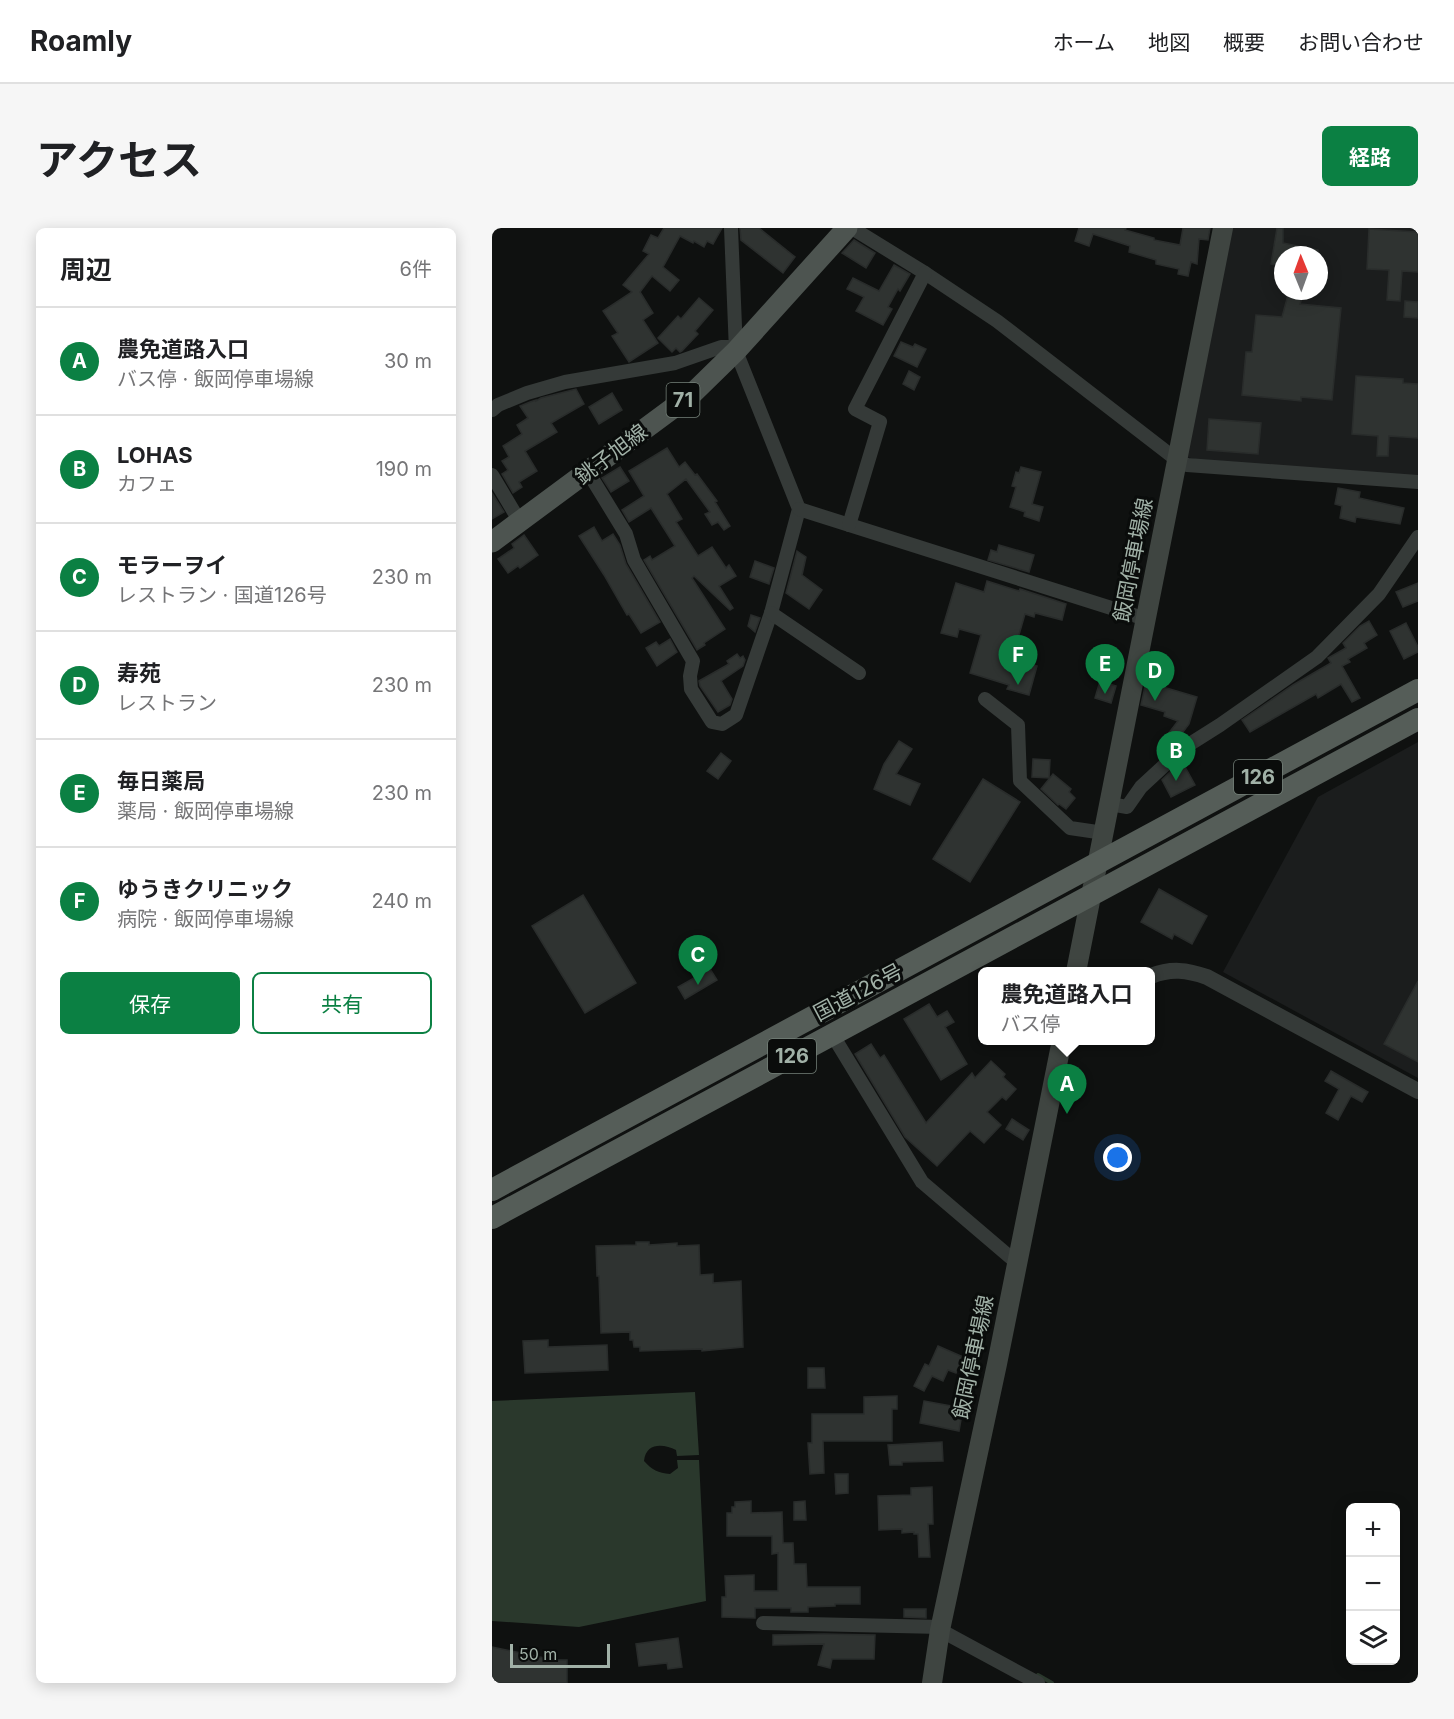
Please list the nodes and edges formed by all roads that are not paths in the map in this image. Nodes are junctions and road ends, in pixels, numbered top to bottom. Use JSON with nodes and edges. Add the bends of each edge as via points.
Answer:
{"nodes":[{"id":1,"x":731,"y":228,"type":"edge"},
{"id":2,"x":847,"y":228,"type":"edge"},
{"id":3,"x":852,"y":228,"type":"edge"},
{"id":4,"x":1223,"y":228,"type":"edge"},
{"id":5,"x":925,"y":273,"type":"junction"},
{"id":6,"x":736,"y":351,"type":"junction"},
{"id":7,"x":492,"y":410,"type":"edge"},
{"id":8,"x":1177,"y":460,"type":"junction"},
{"id":9,"x":588,"y":472,"type":"junction"},
{"id":10,"x":492,"y":475,"type":"edge"},
{"id":11,"x":1418,"y":482,"type":"edge"},
{"id":12,"x":799,"y":509,"type":"junction"},
{"id":13,"x":520,"y":522,"type":"junction"},
{"id":14,"x":849,"y":525,"type":"junction"},
{"id":15,"x":1418,"y":537,"type":"edge"},
{"id":16,"x":492,"y":542,"type":"edge"},
{"id":17,"x":771,"y":613,"type":"junction"},
{"id":18,"x":1146,"y":619,"type":"junction"},
{"id":19,"x":859,"y":673,"type":"dead end"},
{"id":20,"x":1418,"y":690,"type":"edge"},
{"id":21,"x":985,"y":699,"type":"dead end"},
{"id":22,"x":1418,"y":718,"type":"edge"},
{"id":23,"x":1110,"y":804,"type":"junction"},
{"id":24,"x":1104,"y":833,"type":"junction"},
{"id":25,"x":1098,"y":863,"type":"junction"},
{"id":26,"x":1092,"y":894,"type":"junction"},
{"id":27,"x":1077,"y":967,"type":"edge"},
{"id":28,"x":1155,"y":974,"type":"edge"},
{"id":29,"x":832,"y":1034,"type":"junction"},
{"id":30,"x":1061,"y":1045,"type":"edge"},
{"id":31,"x":1418,"y":1091,"type":"edge"},
{"id":32,"x":492,"y":1190,"type":"edge"},
{"id":33,"x":492,"y":1218,"type":"edge"},
{"id":34,"x":1017,"y":1263,"type":"junction"},
{"id":35,"x":763,"y":1623,"type":"dead end"},
{"id":36,"x":940,"y":1628,"type":"junction"},
{"id":37,"x":932,"y":1683,"type":"edge"},
{"id":38,"x":1038,"y":1683,"type":"edge"}],
"edges":[{"from":1,"to":6,"type":"street"},
{"from":2,"to":6,"type":"main road","name":"銚子旭線","number":"71"},
{"from":3,"to":5,"type":"street"},
{"from":4,"to":8,"type":"main road","name":"飯岡停車場線"},
{"from":5,"to":8,"type":"street","via":[[997,321]]},
{"from":5,"to":14,"type":"street","via":[[855,409],[880,422]]},
{"from":6,"to":7,"type":"street","via":[[722,347],[675,363],[565,382],[527,393]]},
{"from":6,"to":9,"type":"main road","name":"銚子旭線","number":"71","via":[[692,394]]},
{"from":6,"to":12,"type":"street"},
{"from":8,"to":11,"type":"street","via":[[1187,465]]},
{"from":8,"to":18,"type":"main road","name":"飯岡停車場線"},
{"from":9,"to":13,"type":"main road","name":"銚子旭線","number":"71"},
{"from":9,"to":17,"type":"street","via":[[626,534],[634,560],[693,661],[691,689],[712,722],[722,724],[736,715]]},
{"from":10,"to":13,"type":"street"},
{"from":12,"to":14,"type":"street"},
{"from":12,"to":17,"type":"street"},
{"from":13,"to":16,"type":"main road","name":"銚子旭線","number":"71"},
{"from":14,"to":18,"type":"street"},
{"from":15,"to":23,"type":"street","via":[[1379,594],[1317,657],[1182,749],[1141,787],[1127,807]]},
{"from":17,"to":19,"type":"street"},
{"from":18,"to":23,"type":"main road","name":"飯岡停車場線"},
{"from":20,"to":25,"type":"highway","number":"126"},
{"from":21,"to":24,"type":"street","via":[[1018,725],[1020,780],[1070,828]]},
{"from":22,"to":26,"type":"highway","number":"126"},
{"from":23,"to":24,"type":"main road","name":"飯岡停車場線"},
{"from":24,"to":25,"type":"main road","name":"飯岡停車場線"},
{"from":25,"to":26,"type":"main road","name":"飯岡停車場線"},
{"from":25,"to":32,"type":"highway","name":"国道126号","number":"126"},
{"from":26,"to":27,"type":"main road","name":"飯岡停車場線"},
{"from":26,"to":29,"type":"highway","name":"国道126号","number":"126"},
{"from":28,"to":31,"type":"street","via":[[1175,970],[1207,977]]},
{"from":29,"to":33,"type":"highway","name":"国道126号","number":"126"},
{"from":29,"to":34,"type":"street","via":[[922,1182]]},
{"from":30,"to":34,"type":"main road","name":"飯岡停車場線"},
{"from":34,"to":36,"type":"main road","name":"飯岡停車場線"},
{"from":35,"to":36,"type":"street"},
{"from":36,"to":37,"type":"main road","name":"飯岡停車場線"},
{"from":36,"to":38,"type":"street"}]}
